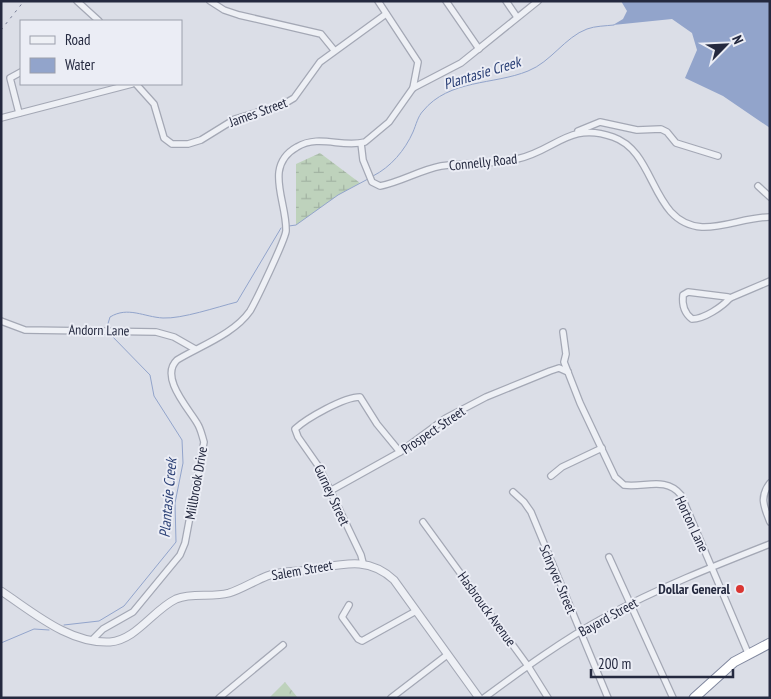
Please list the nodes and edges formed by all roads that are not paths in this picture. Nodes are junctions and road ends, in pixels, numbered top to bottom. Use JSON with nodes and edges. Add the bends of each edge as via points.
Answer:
{"nodes":[{"id":1,"x":210,"y":1,"type":"edge"},
{"id":2,"x":378,"y":1,"type":"edge"},
{"id":3,"x":446,"y":1,"type":"edge"},
{"id":4,"x":506,"y":1,"type":"edge"},
{"id":5,"x":538,"y":1,"type":"edge"},
{"id":6,"x":79,"y":3,"type":"edge"},
{"id":7,"x":386,"y":14,"type":"junction"},
{"id":8,"x":517,"y":17,"type":"junction"},
{"id":9,"x":98,"y":20,"type":"edge"},
{"id":10,"x":479,"y":49,"type":"junction"},
{"id":11,"x":334,"y":50,"type":"junction"},
{"id":12,"x":20,"y":73,"type":"edge"},
{"id":13,"x":128,"y":85,"type":"edge"},
{"id":14,"x":137,"y":85,"type":"edge"},
{"id":15,"x":413,"y":88,"type":"junction"},
{"id":16,"x":19,"y":113,"type":"junction"},
{"id":17,"x":1,"y":118,"type":"edge"},
{"id":18,"x":576,"y":132,"type":"junction"},
{"id":19,"x":362,"y":143,"type":"junction"},
{"id":20,"x":718,"y":156,"type":"dead end"},
{"id":21,"x":758,"y":186,"type":"dead end"},
{"id":22,"x":770,"y":197,"type":"edge"},
{"id":23,"x":770,"y":217,"type":"edge"},
{"id":24,"x":770,"y":281,"type":"edge"},
{"id":25,"x":730,"y":298,"type":"junction"},
{"id":26,"x":1,"y":321,"type":"edge"},
{"id":27,"x":563,"y":332,"type":"dead end"},
{"id":28,"x":196,"y":349,"type":"junction"},
{"id":29,"x":568,"y":372,"type":"junction"},
{"id":30,"x":602,"y":448,"type":"junction"},
{"id":31,"x":400,"y":452,"type":"junction"},
{"id":32,"x":551,"y":476,"type":"dead end"},
{"id":33,"x":770,"y":483,"type":"edge"},
{"id":34,"x":330,"y":491,"type":"junction"},
{"id":35,"x":513,"y":492,"type":"dead end"},
{"id":36,"x":423,"y":522,"type":"dead end"},
{"id":37,"x":770,"y":522,"type":"edge"},
{"id":38,"x":770,"y":544,"type":"edge"},
{"id":39,"x":609,"y":557,"type":"dead end"},
{"id":40,"x":363,"y":563,"type":"junction"},
{"id":41,"x":712,"y":567,"type":"junction"},
{"id":42,"x":1,"y":591,"type":"edge"},
{"id":43,"x":631,"y":604,"type":"junction"},
{"id":44,"x":349,"y":605,"type":"dead end"},
{"id":45,"x":416,"y":611,"type":"junction"},
{"id":46,"x":580,"y":632,"type":"junction"},
{"id":47,"x":93,"y":639,"type":"junction"},
{"id":48,"x":770,"y":643,"type":"edge"},
{"id":49,"x":283,"y":645,"type":"dead end"},
{"id":50,"x":748,"y":652,"type":"junction"},
{"id":51,"x":447,"y":655,"type":"junction"},
{"id":52,"x":528,"y":666,"type":"junction"},
{"id":53,"x":219,"y":698,"type":"edge"},
{"id":54,"x":391,"y":698,"type":"edge"},
{"id":55,"x":479,"y":698,"type":"edge"},
{"id":56,"x":484,"y":698,"type":"edge"},
{"id":57,"x":548,"y":698,"type":"edge"},
{"id":58,"x":608,"y":698,"type":"edge"},
{"id":59,"x":673,"y":698,"type":"edge"},
{"id":60,"x":694,"y":698,"type":"edge"}],
"edges":[{"from":1,"to":11,"type":"street","via":[[239,15],[321,34]]},
{"from":2,"to":7,"type":"street"},
{"from":3,"to":10,"type":"street"},
{"from":4,"to":8,"type":"street"},
{"from":5,"to":8,"type":"street"},
{"from":6,"to":9,"type":"street"},
{"from":7,"to":11,"type":"street","name":"James Street"},
{"from":7,"to":15,"type":"street","via":[[418,62]]},
{"from":8,"to":10,"type":"street"},
{"from":10,"to":15,"type":"street","via":[[454,67]]},
{"from":11,"to":14,"type":"street","name":"James Street","via":[[320,62],[303,89],[290,102],[235,119],[201,140],[188,144],[172,144],[164,138],[154,104]]},
{"from":12,"to":16,"type":"street","via":[[10,78]]},
{"from":13,"to":16,"type":"street"},
{"from":15,"to":19,"type":"street","via":[[389,122]]},
{"from":16,"to":17,"type":"street"},
{"from":18,"to":19,"type":"street","name":"Connelly Road","via":[[518,159],[441,166],[380,186],[372,182],[366,168]]},
{"from":18,"to":20,"type":"street","via":[[600,122],[637,130],[661,129],[676,143]]},
{"from":18,"to":23,"type":"street","name":"Connelly Road","via":[[615,137],[635,150],[667,207],[683,221],[704,227]]},
{"from":19,"to":28,"type":"street","name":"Millbrook Drive","via":[[316,140],[304,143],[287,154],[278,177],[286,233],[257,297],[245,317]]},
{"from":21,"to":22,"type":"street"},
{"from":24,"to":25,"type":"street"},
{"from":25,"to":25,"type":"street","via":[[696,319],[687,315],[682,302],[683,295],[688,292]]},
{"from":26,"to":28,"type":"street","name":"Andorn Lane","via":[[14,328],[31,331],[156,332]]},
{"from":27,"to":29,"type":"street","name":"Horton Lane","via":[[564,362]]},
{"from":28,"to":47,"type":"street","name":"Millbrook Drive","via":[[174,363],[172,372],[179,396],[199,427],[204,442],[185,543],[176,561],[133,612],[103,628]]},
{"from":29,"to":30,"type":"street","name":"Horton Lane"},
{"from":29,"to":31,"type":"street","name":"Prospect Street","via":[[559,368],[486,398],[446,418]]},
{"from":30,"to":32,"type":"street","via":[[562,467]]},
{"from":30,"to":41,"type":"street","name":"Horton Lane","via":[[620,483],[628,486],[664,484],[678,492]]},
{"from":31,"to":34,"type":"street","name":"Prospect Street"},
{"from":31,"to":34,"type":"street","name":"Gurney Street","via":[[377,424],[362,398],[335,404],[296,429],[298,437],[320,467]]},
{"from":33,"to":37,"type":"street","via":[[762,504]]},
{"from":34,"to":40,"type":"street","name":"Gurney Street"},
{"from":35,"to":46,"type":"street","name":"Schryver Street","via":[[531,512]]},
{"from":36,"to":52,"type":"street","name":"Hasbrouck Avenue"},
{"from":38,"to":41,"type":"street","name":"Bayard Street"},
{"from":39,"to":43,"type":"street"},
{"from":40,"to":45,"type":"street","name":"Salem Street","via":[[387,574]]},
{"from":40,"to":47,"type":"street","name":"Salem Street","via":[[276,573],[227,593],[184,597],[163,607],[125,637],[112,642]]},
{"from":41,"to":43,"type":"street","name":"Bayard Street"},
{"from":41,"to":50,"type":"street","name":"Horton Lane"},
{"from":42,"to":47,"type":"street","name":"Salem Street","via":[[54,626]]},
{"from":43,"to":46,"type":"street","name":"Bayard Street"},
{"from":43,"to":59,"type":"street"},
{"from":44,"to":45,"type":"street","via":[[342,617],[362,641]]},
{"from":45,"to":51,"type":"street","name":"Salem Street"},
{"from":46,"to":52,"type":"street","name":"Bayard Street"},
{"from":46,"to":58,"type":"street","name":"Schryver Street"},
{"from":48,"to":50,"type":"highway"},
{"from":49,"to":53,"type":"street"},
{"from":50,"to":60,"type":"highway"},
{"from":51,"to":54,"type":"street"},
{"from":51,"to":55,"type":"street","name":"Salem Street"},
{"from":52,"to":56,"type":"street","name":"Bayard Street"},
{"from":52,"to":57,"type":"street","name":"Hasbrouck Avenue"}]}
